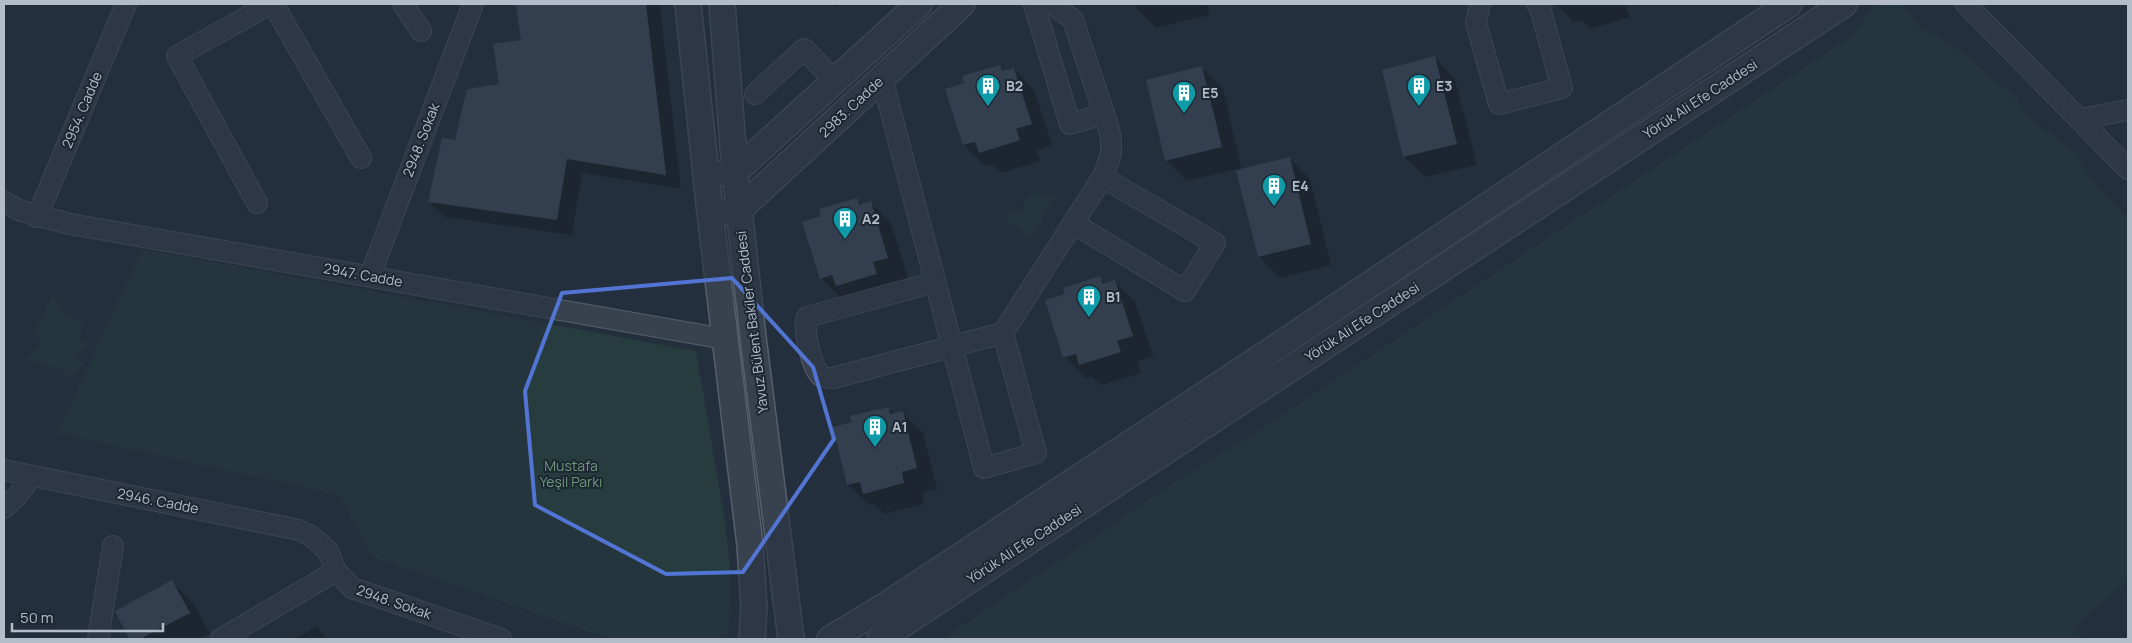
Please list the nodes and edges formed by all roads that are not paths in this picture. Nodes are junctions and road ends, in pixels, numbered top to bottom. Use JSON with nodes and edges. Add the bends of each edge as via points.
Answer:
{"nodes":[{"id":1,"x":126,"y":4,"type":"edge"},
{"id":2,"x":270,"y":4,"type":"edge"},
{"id":3,"x":276,"y":4,"type":"edge"},
{"id":4,"x":403,"y":4,"type":"edge"},
{"id":5,"x":472,"y":4,"type":"edge"},
{"id":6,"x":688,"y":4,"type":"edge"},
{"id":7,"x":722,"y":4,"type":"edge"},
{"id":8,"x":919,"y":4,"type":"edge"},
{"id":9,"x":962,"y":4,"type":"edge"},
{"id":10,"x":1034,"y":4,"type":"edge"},
{"id":11,"x":1053,"y":4,"type":"edge"},
{"id":12,"x":1480,"y":4,"type":"edge"},
{"id":13,"x":1537,"y":4,"type":"edge"},
{"id":14,"x":1789,"y":4,"type":"edge"},
{"id":15,"x":1844,"y":4,"type":"edge"},
{"id":16,"x":1966,"y":4,"type":"edge"},
{"id":17,"x":421,"y":31,"type":"dead end"},
{"id":18,"x":882,"y":78,"type":"junction"},
{"id":19,"x":835,"y":81,"type":"junction"},
{"id":20,"x":755,"y":94,"type":"dead end"},
{"id":21,"x":2128,"y":110,"type":"edge"},
{"id":22,"x":1104,"y":114,"type":"junction"},
{"id":23,"x":2081,"y":119,"type":"junction"},
{"id":24,"x":361,"y":158,"type":"dead end"},
{"id":25,"x":2128,"y":168,"type":"edge"},
{"id":26,"x":735,"y":172,"type":"junction"},
{"id":27,"x":706,"y":175,"type":"junction"},
{"id":28,"x":1102,"y":177,"type":"junction"},
{"id":29,"x":4,"y":202,"type":"edge"},
{"id":30,"x":257,"y":203,"type":"dead end"},
{"id":31,"x":739,"y":210,"type":"junction"},
{"id":32,"x":710,"y":213,"type":"junction"},
{"id":33,"x":37,"y":217,"type":"junction"},
{"id":34,"x":1073,"y":223,"type":"junction"},
{"id":35,"x":370,"y":276,"type":"junction"},
{"id":36,"x":935,"y":282,"type":"junction"},
{"id":37,"x":1003,"y":333,"type":"junction"},
{"id":38,"x":753,"y":337,"type":"junction"},
{"id":39,"x":725,"y":339,"type":"junction"},
{"id":40,"x":952,"y":347,"type":"junction"},
{"id":41,"x":4,"y":470,"type":"edge"},
{"id":42,"x":32,"y":476,"type":"junction"},
{"id":43,"x":4,"y":508,"type":"edge"},
{"id":44,"x":311,"y":536,"type":"joint"},
{"id":45,"x":113,"y":546,"type":"dead end"},
{"id":46,"x":336,"y":571,"type":"junction"},
{"id":47,"x":98,"y":639,"type":"edge"},
{"id":48,"x":221,"y":639,"type":"edge"},
{"id":49,"x":501,"y":639,"type":"edge"},
{"id":50,"x":752,"y":639,"type":"edge"},
{"id":51,"x":791,"y":639,"type":"edge"},
{"id":52,"x":830,"y":639,"type":"edge"},
{"id":53,"x":880,"y":639,"type":"edge"}],
"edges":[{"from":1,"to":33,"type":"street","name":"2954. Cadde"},
{"from":2,"to":30,"type":"street","via":[[177,56]]},
{"from":3,"to":24,"type":"street"},
{"from":4,"to":17,"type":"street"},
{"from":5,"to":35,"type":"street","name":"2948. Sokak"},
{"from":6,"to":27,"type":"street","name":"Yavuz Bülent Bakiler Caddesi"},
{"from":7,"to":26,"type":"street","name":"Yavuz Bülent Bakiler Caddesi"},
{"from":8,"to":19,"type":"street"},
{"from":9,"to":18,"type":"street","name":"2983. Cadde"},
{"from":10,"to":22,"type":"street","via":[[1070,124]]},
{"from":11,"to":22,"type":"street","via":[[1073,20]]},
{"from":12,"to":13,"type":"street","via":[[1476,23],[1499,104],[1562,88]]},
{"from":14,"to":52,"type":"street","name":"Yörük Ali Efe Caddesi","via":[[1263,356]]},
{"from":15,"to":53,"type":"street","name":"Yörük Ali Efe Caddesi"},
{"from":16,"to":23,"type":"street"},
{"from":18,"to":31,"type":"street","name":"2983. Cadde"},
{"from":18,"to":36,"type":"street"},
{"from":19,"to":20,"type":"street","via":[[804,49]]},
{"from":19,"to":26,"type":"street"},
{"from":21,"to":23,"type":"street"},
{"from":22,"to":28,"type":"street","via":[[1111,145],[1110,160]]},
{"from":23,"to":25,"type":"street"},
{"from":26,"to":27,"type":"street"},
{"from":26,"to":31,"type":"street","name":"Yavuz Bülent Bakiler Caddesi"},
{"from":27,"to":32,"type":"street","name":"Yavuz Bülent Bakiler Caddesi"},
{"from":28,"to":34,"type":"street"},
{"from":28,"to":34,"type":"street","via":[[1216,243],[1185,291]]},
{"from":29,"to":33,"type":"street","name":"2947. Cadde"},
{"from":31,"to":32,"type":"street"},
{"from":31,"to":38,"type":"street","name":"Yavuz Bülent Bakiler Caddesi"},
{"from":32,"to":39,"type":"street","name":"Yavuz Bülent Bakiler Caddesi"},
{"from":33,"to":35,"type":"street","name":"2947. Cadde"},
{"from":34,"to":37,"type":"street"},
{"from":35,"to":39,"type":"street","name":"2947. Cadde"},
{"from":36,"to":40,"type":"street"},
{"from":36,"to":40,"type":"street","via":[[807,317],[805,326],[814,366],[824,378],[833,378]]},
{"from":37,"to":40,"type":"street"},
{"from":37,"to":40,"type":"street","via":[[1036,454],[984,468]]},
{"from":38,"to":39,"type":"street"},
{"from":38,"to":51,"type":"street","name":"Yavuz Bülent Bakiler Caddesi"},
{"from":39,"to":50,"type":"street","name":"Yavuz Bülent Bakiler Caddesi","via":[[750,553],[754,608]]},
{"from":41,"to":42,"type":"street","name":"2946. Cadde"},
{"from":42,"to":43,"type":"street"},
{"from":42,"to":44,"type":"street","name":"2946. Cadde","via":[[291,528]]},
{"from":44,"to":46,"type":"street","name":"2948. Sokak","via":[[328,550]]},
{"from":45,"to":47,"type":"street"},
{"from":46,"to":48,"type":"street"},
{"from":46,"to":49,"type":"street","name":"2948. Sokak","via":[[352,588]]}]}
